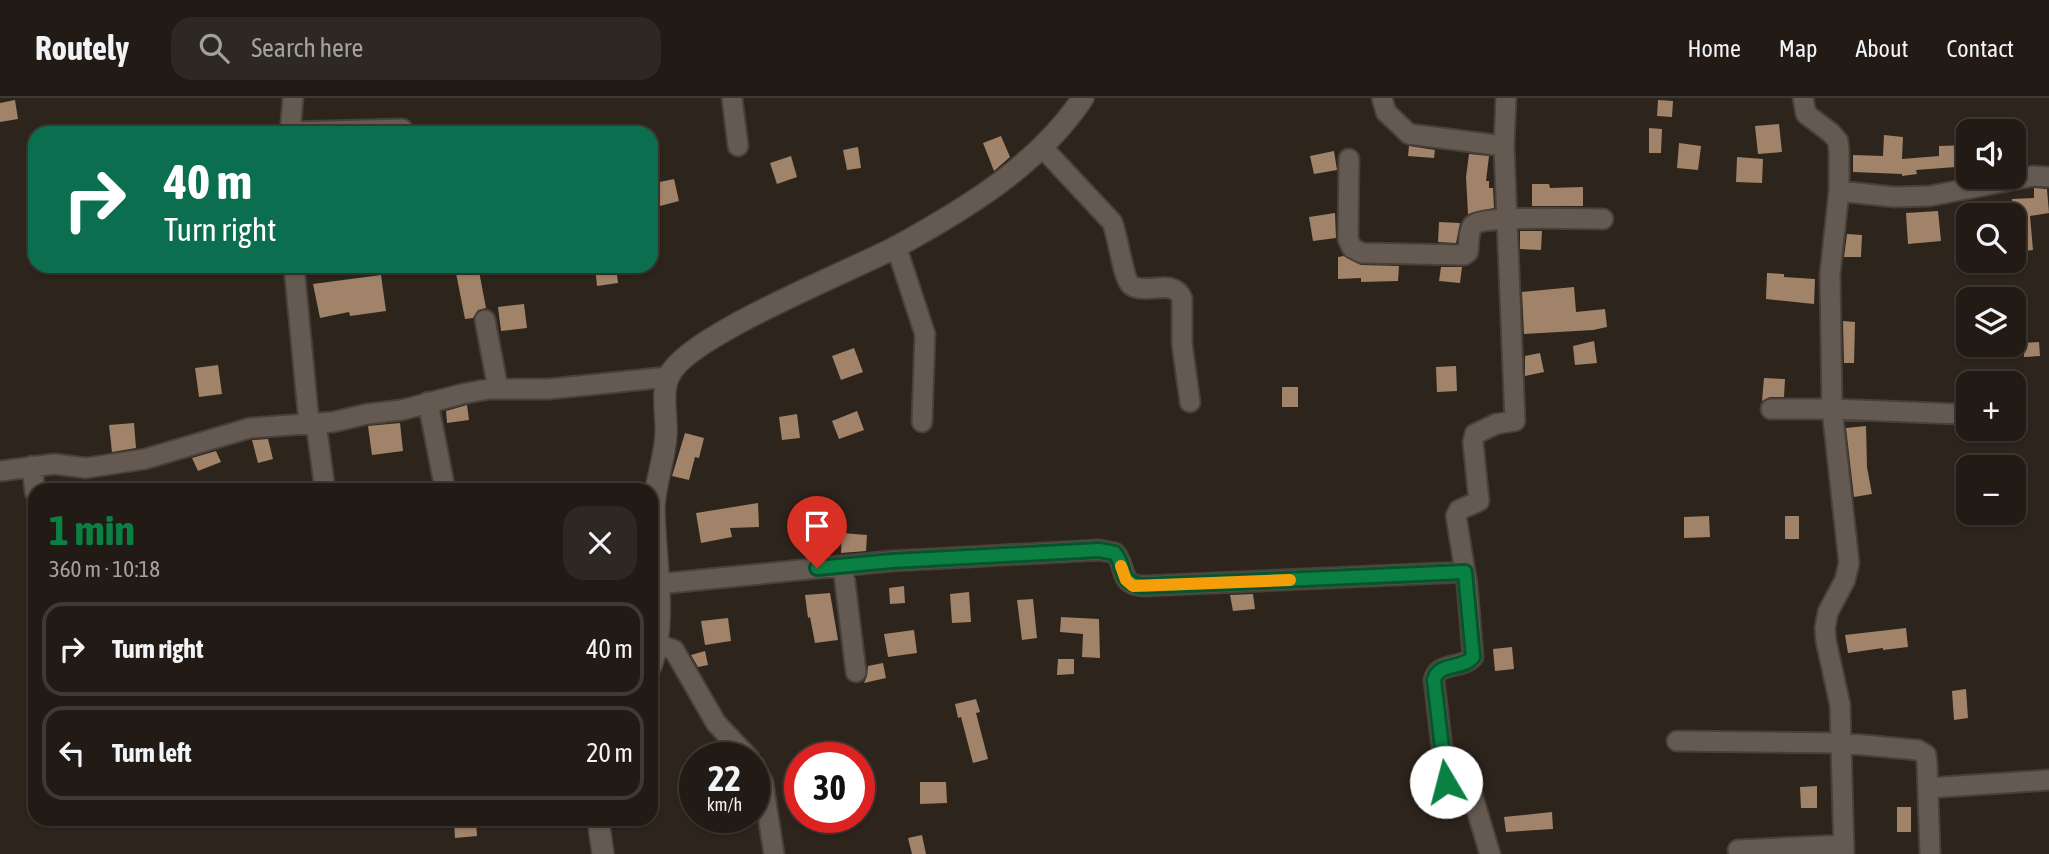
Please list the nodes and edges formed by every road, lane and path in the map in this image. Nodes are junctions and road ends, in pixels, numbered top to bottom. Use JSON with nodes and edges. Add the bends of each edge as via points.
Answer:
{"nodes":[{"id":1,"x":293,"y":98,"type":"edge"},
{"id":2,"x":732,"y":98,"type":"edge"},
{"id":3,"x":1083,"y":98,"type":"edge"},
{"id":4,"x":1382,"y":98,"type":"edge"},
{"id":5,"x":1506,"y":98,"type":"edge"},
{"id":6,"x":1803,"y":98,"type":"edge"},
{"id":7,"x":291,"y":126,"type":"edge"},
{"id":8,"x":738,"y":146,"type":"dead end"},
{"id":9,"x":1503,"y":146,"type":"junction"},
{"id":10,"x":1042,"y":147,"type":"junction"},
{"id":11,"x":1349,"y":159,"type":"dead end"},
{"id":12,"x":2049,"y":177,"type":"edge"},
{"id":13,"x":1839,"y":191,"type":"junction"},
{"id":14,"x":1506,"y":219,"type":"junction"},
{"id":15,"x":1603,"y":219,"type":"dead end"},
{"id":16,"x":896,"y":246,"type":"junction"},
{"id":17,"x":294,"y":273,"type":"edge"},
{"id":18,"x":485,"y":320,"type":"dead end"},
{"id":19,"x":668,"y":377,"type":"junction"},
{"id":20,"x":498,"y":389,"type":"junction"},
{"id":21,"x":428,"y":402,"type":"junction"},
{"id":22,"x":1190,"y":402,"type":"dead end"},
{"id":23,"x":1832,"y":408,"type":"junction"},
{"id":24,"x":1771,"y":409,"type":"dead end"},
{"id":25,"x":1956,"y":414,"type":"edge"},
{"id":26,"x":922,"y":422,"type":"dead end"},
{"id":27,"x":313,"y":423,"type":"junction"},
{"id":28,"x":32,"y":466,"type":"junction"},
{"id":29,"x":0,"y":471,"type":"edge"},
{"id":30,"x":34,"y":483,"type":"edge"},
{"id":31,"x":324,"y":483,"type":"edge"},
{"id":32,"x":444,"y":483,"type":"edge"},
{"id":33,"x":656,"y":483,"type":"edge"},
{"id":34,"x":844,"y":566,"type":"junction"},
{"id":35,"x":1465,"y":572,"type":"junction"},
{"id":36,"x":658,"y":584,"type":"edge"},
{"id":37,"x":658,"y":645,"type":"edge"},
{"id":38,"x":856,"y":672,"type":"dead end"},
{"id":39,"x":1677,"y":741,"type":"dead end"},
{"id":40,"x":734,"y":742,"type":"edge"},
{"id":41,"x":1841,"y":743,"type":"junction"},
{"id":42,"x":2049,"y":780,"type":"edge"},
{"id":43,"x":1928,"y":788,"type":"junction"},
{"id":44,"x":599,"y":826,"type":"edge"},
{"id":45,"x":770,"y":828,"type":"edge"},
{"id":46,"x":1738,"y":850,"type":"dead end"},
{"id":47,"x":1844,"y":850,"type":"edge"},
{"id":48,"x":603,"y":854,"type":"edge"},
{"id":49,"x":774,"y":854,"type":"edge"},
{"id":50,"x":1490,"y":854,"type":"edge"},
{"id":51,"x":1930,"y":854,"type":"edge"}],
"edges":[{"from":1,"to":7,"type":"street"},
{"from":2,"to":8,"type":"street"},
{"from":3,"to":10,"type":"street"},
{"from":4,"to":9,"type":"street","via":[[1386,112],[1409,134]]},
{"from":5,"to":9,"type":"street"},
{"from":6,"to":13,"type":"street","via":[[1806,114],[1838,141]]},
{"from":9,"to":14,"type":"street"},
{"from":10,"to":16,"type":"street","via":[[993,188]]},
{"from":10,"to":22,"type":"street","via":[[1112,222],[1131,285],[1179,292]]},
{"from":11,"to":14,"type":"street","via":[[1348,239],[1357,251],[1464,255],[1475,223]]},
{"from":12,"to":13,"type":"street","via":[[1915,197]]},
{"from":13,"to":23,"type":"street","via":[[1830,274]]},
{"from":14,"to":15,"type":"street"},
{"from":14,"to":35,"type":"street","via":[[1515,421],[1475,434],[1479,501],[1456,516]]},
{"from":16,"to":19,"type":"street","via":[[712,339],[679,361]]},
{"from":16,"to":26,"type":"street","via":[[925,334]]},
{"from":17,"to":27,"type":"street"},
{"from":18,"to":20,"type":"street"},
{"from":19,"to":20,"type":"street"},
{"from":19,"to":33,"type":"street","via":[[666,441]]},
{"from":20,"to":21,"type":"street"},
{"from":21,"to":27,"type":"street"},
{"from":21,"to":32,"type":"street"},
{"from":23,"to":24,"type":"street"},
{"from":23,"to":25,"type":"street"},
{"from":23,"to":41,"type":"street","via":[[1849,555],[1845,580],[1825,628],[1840,705]]},
{"from":27,"to":28,"type":"street","via":[[250,428],[145,459],[86,468]]},
{"from":27,"to":31,"type":"street"},
{"from":28,"to":29,"type":"street"},
{"from":28,"to":30,"type":"street"},
{"from":34,"to":35,"type":"street","via":[[1099,550],[1115,553],[1133,586]]},
{"from":34,"to":36,"type":"street"},
{"from":34,"to":38,"type":"street"},
{"from":35,"to":50,"type":"street","via":[[1473,657],[1440,670],[1434,680],[1446,782],[1472,794]]},
{"from":37,"to":40,"type":"street","via":[[674,650],[716,723]]},
{"from":39,"to":41,"type":"street"},
{"from":41,"to":43,"type":"street","via":[[1919,750],[1926,755]]},
{"from":41,"to":47,"type":"street"},
{"from":42,"to":43,"type":"street"},
{"from":43,"to":51,"type":"street"},
{"from":44,"to":48,"type":"street"},
{"from":45,"to":49,"type":"street"},
{"from":46,"to":47,"type":"street"}]}
